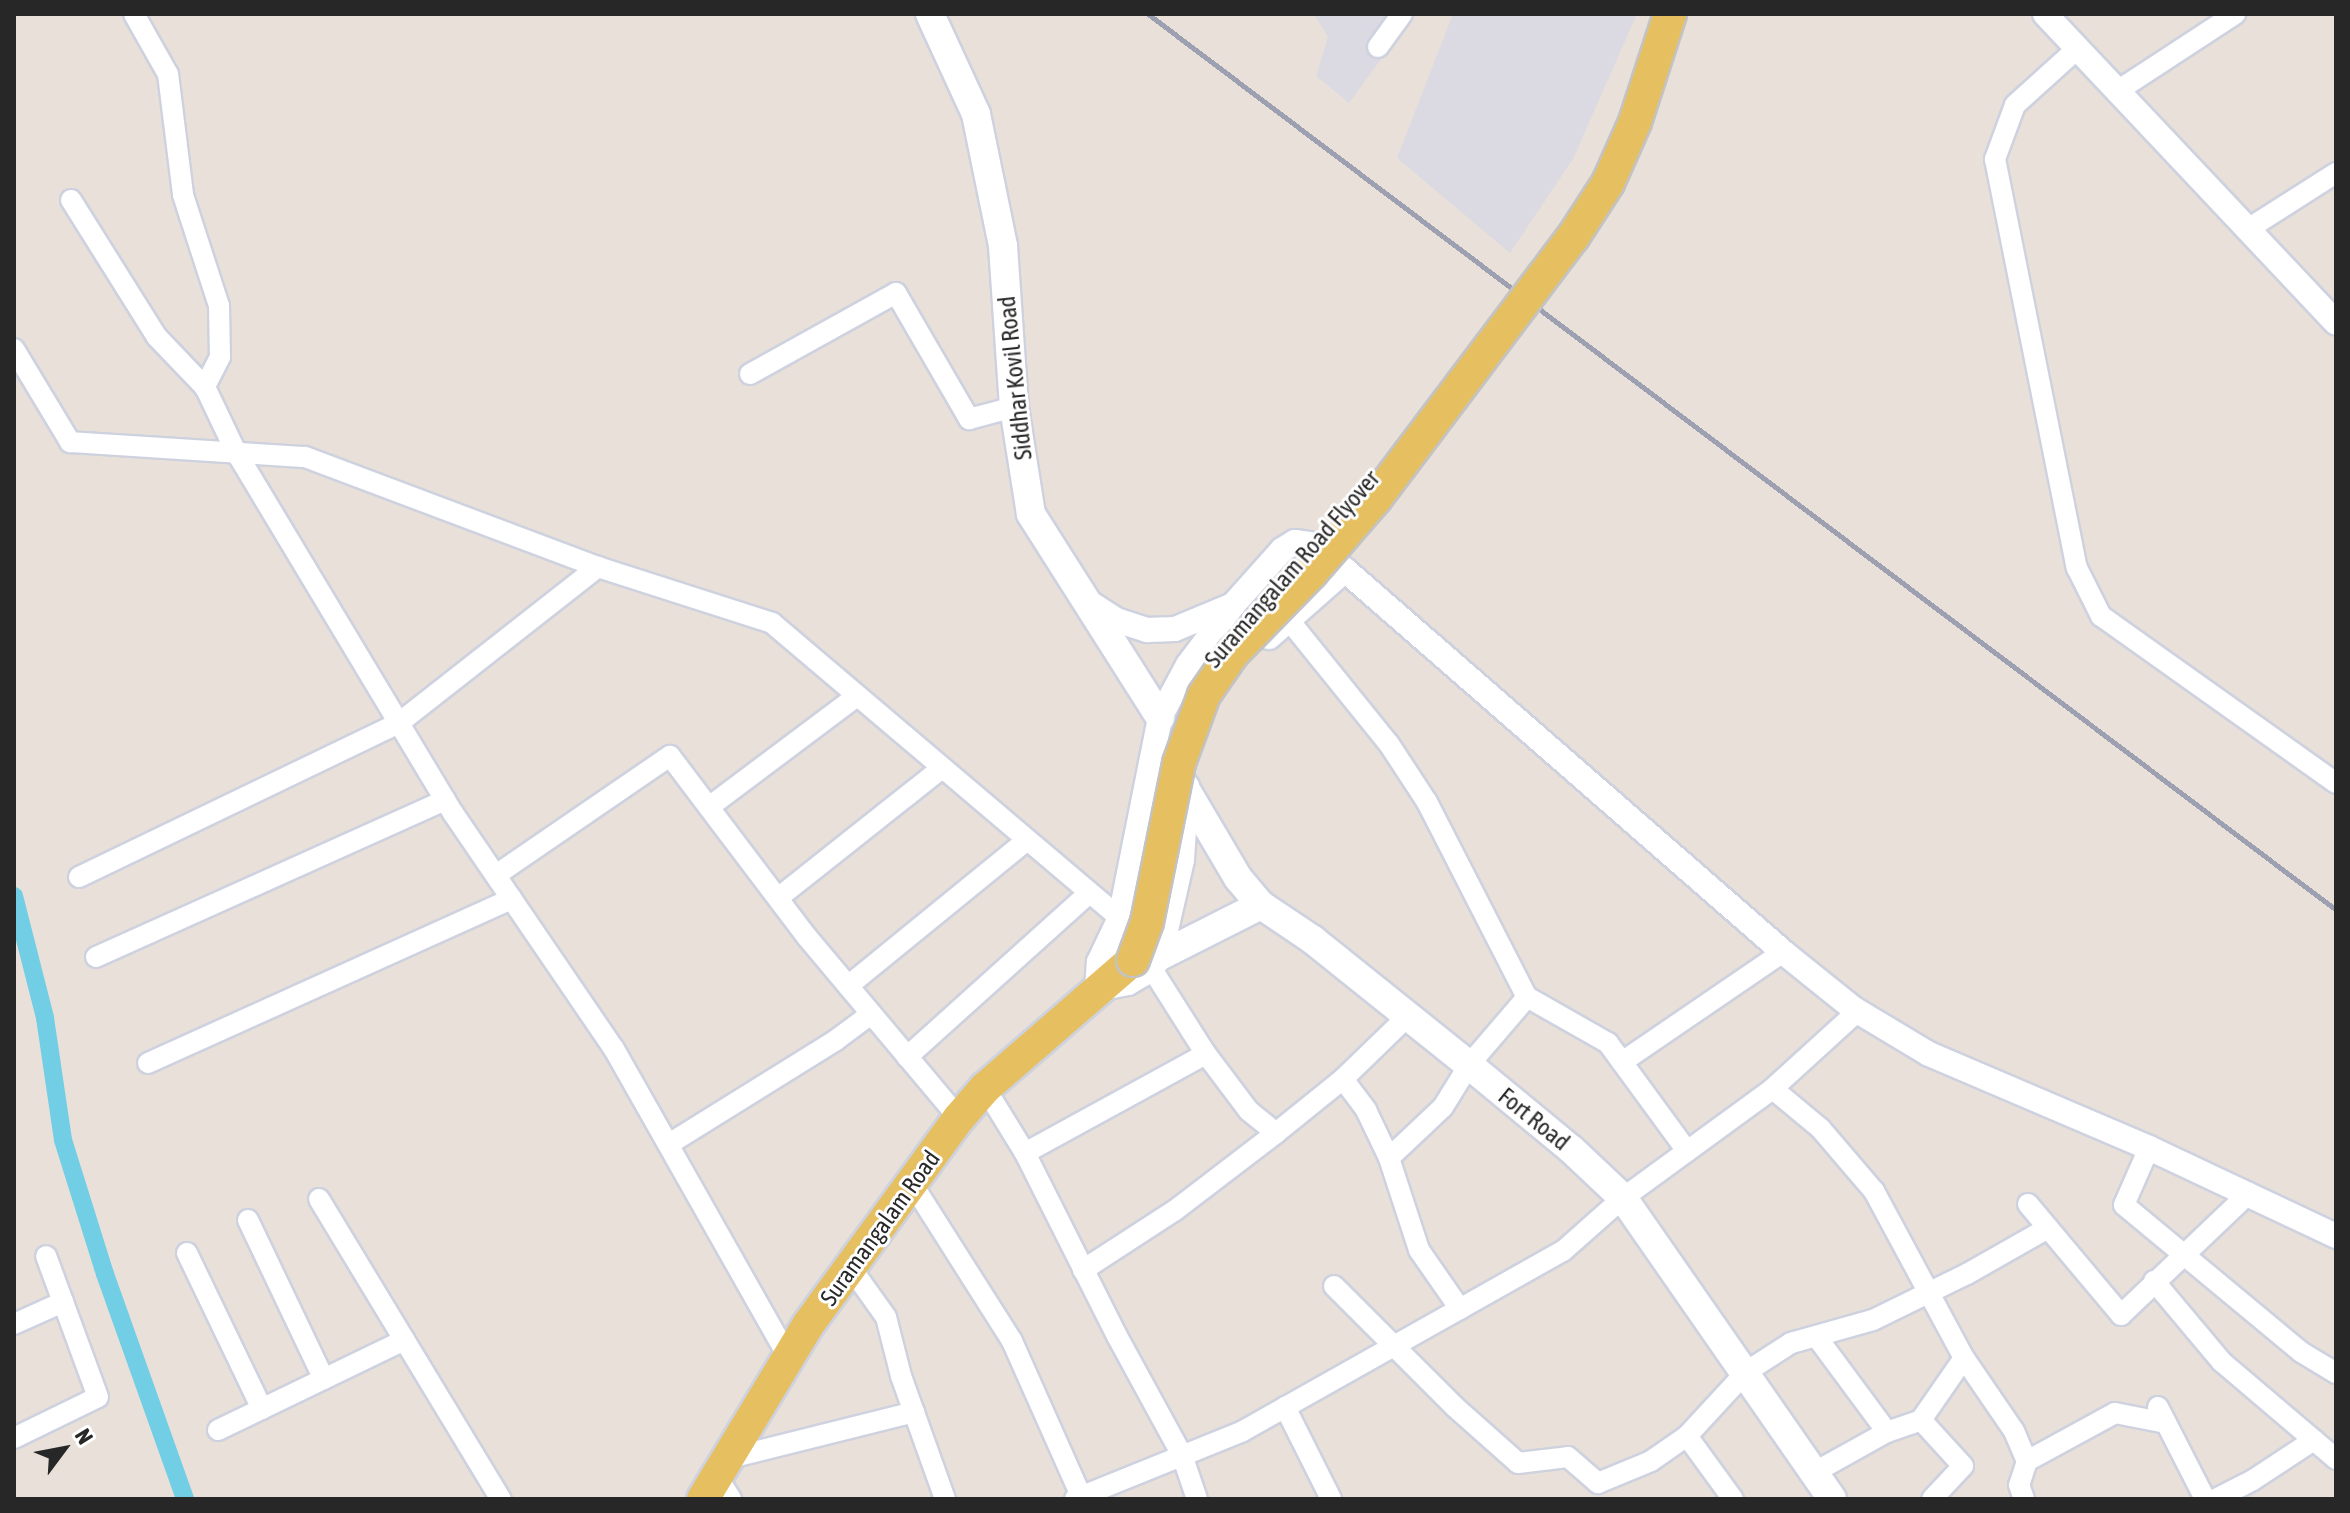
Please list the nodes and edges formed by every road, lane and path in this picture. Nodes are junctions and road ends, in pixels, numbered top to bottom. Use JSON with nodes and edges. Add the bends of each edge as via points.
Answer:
{"nodes":[{"id":1,"x":134,"y":14,"type":"edge"},
{"id":2,"x":930,"y":14,"type":"edge"},
{"id":3,"x":1402,"y":14,"type":"edge"},
{"id":4,"x":1654,"y":14,"type":"edge"},
{"id":5,"x":1670,"y":14,"type":"edge"},
{"id":6,"x":2045,"y":14,"type":"edge"},
{"id":7,"x":2235,"y":14,"type":"edge"},
{"id":8,"x":1378,"y":47,"type":"dead end"},
{"id":9,"x":2078,"y":48,"type":"junction"},
{"id":10,"x":2119,"y":90,"type":"junction"},
{"id":11,"x":2336,"y":171,"type":"edge"},
{"id":12,"x":71,"y":200,"type":"dead end"},
{"id":13,"x":2248,"y":229,"type":"junction"},
{"id":14,"x":2336,"y":323,"type":"edge"},
{"id":15,"x":14,"y":349,"type":"edge"},
{"id":16,"x":750,"y":374,"type":"dead end"},
{"id":17,"x":205,"y":387,"type":"junction"},
{"id":18,"x":1014,"y":407,"type":"junction"},
{"id":19,"x":236,"y":452,"type":"junction"},
{"id":20,"x":598,"y":567,"type":"junction"},
{"id":21,"x":1345,"y":570,"type":"junction"},
{"id":22,"x":1090,"y":603,"type":"junction"},
{"id":23,"x":1233,"y":605,"type":"junction"},
{"id":24,"x":1288,"y":619,"type":"junction"},
{"id":25,"x":857,"y":696,"type":"junction"},
{"id":26,"x":1160,"y":717,"type":"junction"},
{"id":27,"x":399,"y":723,"type":"junction"},
{"id":28,"x":942,"y":768,"type":"junction"},
{"id":29,"x":2336,"y":783,"type":"edge"},
{"id":30,"x":1186,"y":790,"type":"junction"},
{"id":31,"x":445,"y":800,"type":"junction"},
{"id":32,"x":709,"y":807,"type":"junction"},
{"id":33,"x":1026,"y":841,"type":"junction"},
{"id":34,"x":496,"y":875,"type":"junction"},
{"id":35,"x":79,"y":877,"type":"dead end"},
{"id":36,"x":1088,"y":894,"type":"junction"},
{"id":37,"x":778,"y":898,"type":"junction"},
{"id":38,"x":512,"y":899,"type":"junction"},
{"id":39,"x":1261,"y":905,"type":"junction"},
{"id":40,"x":1120,"y":918,"type":"junction"},
{"id":41,"x":1783,"y":952,"type":"junction"},
{"id":42,"x":96,"y":957,"type":"dead end"},
{"id":43,"x":1141,"y":960,"type":"junction"},
{"id":44,"x":848,"y":986,"type":"junction"},
{"id":45,"x":1097,"y":989,"type":"junction"},
{"id":46,"x":1527,"y":997,"type":"junction"},
{"id":47,"x":1858,"y":1011,"type":"junction"},
{"id":48,"x":871,"y":1014,"type":"junction"},
{"id":49,"x":1408,"y":1016,"type":"junction"},
{"id":50,"x":1206,"y":1054,"type":"junction"},
{"id":51,"x":907,"y":1057,"type":"junction"},
{"id":52,"x":1622,"y":1062,"type":"junction"},
{"id":53,"x":148,"y":1063,"type":"dead end"},
{"id":54,"x":1469,"y":1065,"type":"junction"},
{"id":55,"x":1343,"y":1079,"type":"junction"},
{"id":56,"x":985,"y":1088,"type":"junction"},
{"id":57,"x":1773,"y":1089,"type":"junction"},
{"id":58,"x":959,"y":1118,"type":"junction"},
{"id":59,"x":1276,"y":1133,"type":"junction"},
{"id":60,"x":669,"y":1144,"type":"junction"},
{"id":61,"x":2149,"y":1148,"type":"junction"},
{"id":62,"x":1687,"y":1151,"type":"junction"},
{"id":63,"x":1025,"y":1153,"type":"junction"},
{"id":64,"x":1389,"y":1158,"type":"junction"},
{"id":65,"x":913,"y":1185,"type":"junction"},
{"id":66,"x":2249,"y":1193,"type":"junction"},
{"id":67,"x":1623,"y":1198,"type":"junction"},
{"id":68,"x":319,"y":1199,"type":"dead end"},
{"id":69,"x":2028,"y":1204,"type":"dead end"},
{"id":70,"x":248,"y":1220,"type":"dead end"},
{"id":71,"x":2048,"y":1228,"type":"junction"},
{"id":72,"x":2336,"y":1236,"type":"edge"},
{"id":73,"x":187,"y":1253,"type":"dead end"},
{"id":74,"x":2182,"y":1253,"type":"junction"},
{"id":75,"x":46,"y":1256,"type":"dead end"},
{"id":76,"x":851,"y":1268,"type":"junction"},
{"id":77,"x":1083,"y":1270,"type":"junction"},
{"id":78,"x":2154,"y":1281,"type":"junction"},
{"id":79,"x":1334,"y":1286,"type":"dead end"},
{"id":80,"x":1928,"y":1293,"type":"junction"},
{"id":81,"x":63,"y":1302,"type":"junction"},
{"id":82,"x":1460,"y":1309,"type":"junction"},
{"id":83,"x":14,"y":1324,"type":"edge"},
{"id":84,"x":1816,"y":1336,"type":"junction"},
{"id":85,"x":404,"y":1340,"type":"junction"},
{"id":86,"x":1396,"y":1343,"type":"junction"},
{"id":87,"x":789,"y":1358,"type":"junction"},
{"id":88,"x":1964,"y":1358,"type":"junction"},
{"id":89,"x":1746,"y":1372,"type":"junction"},
{"id":90,"x":2336,"y":1373,"type":"edge"},
{"id":91,"x":324,"y":1379,"type":"junction"},
{"id":92,"x":1285,"y":1407,"type":"junction"},
{"id":93,"x":262,"y":1409,"type":"junction"},
{"id":94,"x":914,"y":1412,"type":"junction"},
{"id":95,"x":1921,"y":1420,"type":"junction"},
{"id":96,"x":218,"y":1430,"type":"dead end"},
{"id":97,"x":1887,"y":1432,"type":"junction"},
{"id":98,"x":1687,"y":1436,"type":"junction"},
{"id":99,"x":14,"y":1438,"type":"edge"},
{"id":100,"x":2314,"y":1440,"type":"junction"},
{"id":101,"x":1182,"y":1455,"type":"junction"},
{"id":102,"x":2336,"y":1459,"type":"edge"},
{"id":103,"x":2027,"y":1461,"type":"junction"},
{"id":104,"x":1815,"y":1472,"type":"junction"},
{"id":105,"x":721,"y":1483,"type":"edge"},
{"id":106,"x":1597,"y":1491,"type":"edge"},
{"id":107,"x":1078,"y":1498,"type":"edge"},
{"id":108,"x":501,"y":1499,"type":"edge"},
{"id":109,"x":945,"y":1499,"type":"edge"},
{"id":110,"x":1197,"y":1499,"type":"edge"},
{"id":111,"x":1331,"y":1499,"type":"edge"},
{"id":112,"x":1733,"y":1499,"type":"edge"},
{"id":113,"x":1832,"y":1499,"type":"edge"},
{"id":114,"x":1932,"y":1499,"type":"edge"},
{"id":115,"x":2024,"y":1499,"type":"edge"},
{"id":116,"x":2205,"y":1499,"type":"edge"},
{"id":117,"x":2216,"y":1499,"type":"edge"}],
"edges":[{"from":1,"to":17,"type":"street","via":[[168,74],[183,195],[219,306],[220,357]]},
{"from":2,"to":18,"type":"main road","name":"Siddhar Kovil Road","via":[[976,114],[1003,246]]},
{"from":3,"to":8,"type":"street"},
{"from":4,"to":43,"type":"main road","name":"Suramangalam Road Flyover","via":[[1622,117],[1595,176],[1561,229],[1366,488],[1222,644],[1191,689],[1166,759],[1134,918]]},
{"from":5,"to":43,"type":"main road","name":"Suramangalam Road Flyover","bridge":true,"via":[[1635,122],[1608,183],[1573,237],[1376,498],[1233,653],[1204,695],[1179,763]]},
{"from":6,"to":9,"type":"street"},
{"from":7,"to":10,"type":"street"},
{"from":9,"to":10,"type":"street"},
{"from":9,"to":29,"type":"street","via":[[2015,105],[1995,159],[2077,568],[2101,616]]},
{"from":10,"to":13,"type":"street"},
{"from":11,"to":13,"type":"street"},
{"from":12,"to":17,"type":"street","via":[[157,337]]},
{"from":13,"to":14,"type":"street"},
{"from":15,"to":19,"type":"street","via":[[70,442]]},
{"from":16,"to":18,"type":"street","via":[[896,293],[969,419]]},
{"from":17,"to":19,"type":"street"},
{"from":18,"to":22,"type":"main road","name":"Siddhar Kovil Road","via":[[1031,514]]},
{"from":19,"to":20,"type":"street","via":[[305,457]]},
{"from":19,"to":27,"type":"street"},
{"from":20,"to":25,"type":"street","via":[[772,623]]},
{"from":20,"to":27,"type":"street"},
{"from":21,"to":23,"type":"street","via":[[1309,544],[1295,542]]},
{"from":21,"to":24,"type":"street"},
{"from":21,"to":41,"type":"street"},
{"from":22,"to":23,"type":"street","via":[[1116,620],[1147,630],[1175,629]]},
{"from":22,"to":26,"type":"main road","name":"Siddhar Kovil Road"},
{"from":23,"to":26,"type":"street","via":[[1188,665]]},
{"from":24,"to":30,"type":"street","via":[[1245,660],[1210,710]]},
{"from":24,"to":46,"type":"street","via":[[1389,744],[1427,802]]},
{"from":25,"to":28,"type":"street"},
{"from":25,"to":32,"type":"street"},
{"from":26,"to":40,"type":"street"},
{"from":27,"to":31,"type":"street"},
{"from":27,"to":35,"type":"street"},
{"from":28,"to":33,"type":"street"},
{"from":28,"to":37,"type":"street"},
{"from":30,"to":39,"type":"main road","name":"Fort Road","via":[[1238,878]]},
{"from":30,"to":43,"type":"street","via":[[1182,860]]},
{"from":31,"to":34,"type":"street"},
{"from":31,"to":42,"type":"street"},
{"from":32,"to":34,"type":"street","via":[[670,756]]},
{"from":32,"to":37,"type":"street"},
{"from":33,"to":36,"type":"street"},
{"from":33,"to":44,"type":"street"},
{"from":34,"to":38,"type":"street"},
{"from":36,"to":40,"type":"street"},
{"from":36,"to":51,"type":"street"},
{"from":37,"to":44,"type":"street"},
{"from":38,"to":53,"type":"street"},
{"from":38,"to":60,"type":"street","via":[[614,1049]]},
{"from":39,"to":43,"type":"main road"},
{"from":39,"to":49,"type":"main road","name":"Fort Road"},
{"from":40,"to":45,"type":"street","via":[[1099,962]]},
{"from":41,"to":47,"type":"street"},
{"from":41,"to":52,"type":"street"},
{"from":43,"to":45,"type":"main road","name":"Suramangalam Road Flyover"},
{"from":43,"to":50,"type":"street"},
{"from":44,"to":48,"type":"street"},
{"from":45,"to":56,"type":"main road","name":"Suramangalam Road"},
{"from":46,"to":52,"type":"street","via":[[1608,1043]]},
{"from":46,"to":54,"type":"street"},
{"from":47,"to":57,"type":"street"},
{"from":47,"to":61,"type":"street","via":[[1929,1054]]},
{"from":48,"to":51,"type":"street"},
{"from":48,"to":60,"type":"street"},
{"from":49,"to":54,"type":"main road","name":"Fort Road"},
{"from":49,"to":55,"type":"street"},
{"from":50,"to":59,"type":"street","via":[[1249,1111]]},
{"from":50,"to":63,"type":"street"},
{"from":51,"to":58,"type":"street"},
{"from":52,"to":62,"type":"street"},
{"from":54,"to":64,"type":"street","via":[[1443,1107]]},
{"from":54,"to":67,"type":"main road","name":"Fort Road"},
{"from":55,"to":59,"type":"street"},
{"from":55,"to":64,"type":"street","via":[[1366,1110]]},
{"from":56,"to":58,"type":"main road","name":"Suramangalam Road"},
{"from":56,"to":63,"type":"street"},
{"from":57,"to":62,"type":"street"},
{"from":57,"to":80,"type":"street","via":[[1821,1129],[1874,1191]]},
{"from":58,"to":65,"type":"main road","name":"Suramangalam Road"},
{"from":59,"to":77,"type":"street","via":[[1174,1211]]},
{"from":60,"to":87,"type":"street"},
{"from":61,"to":66,"type":"street"},
{"from":61,"to":74,"type":"street","via":[[2124,1205]]},
{"from":62,"to":67,"type":"street"},
{"from":63,"to":77,"type":"street"},
{"from":64,"to":82,"type":"street","via":[[1419,1250]]},
{"from":65,"to":76,"type":"main road","name":"Suramangalam Road"},
{"from":65,"to":107,"type":"street","via":[[1012,1341]]},
{"from":66,"to":72,"type":"street"},
{"from":66,"to":74,"type":"street"},
{"from":67,"to":82,"type":"street","via":[[1563,1251]]},
{"from":67,"to":89,"type":"main road","name":"Fort Road"},
{"from":68,"to":85,"type":"street"},
{"from":69,"to":71,"type":"street"},
{"from":70,"to":91,"type":"street"},
{"from":71,"to":78,"type":"street","via":[[2121,1315]]},
{"from":71,"to":80,"type":"street"},
{"from":73,"to":93,"type":"street"},
{"from":74,"to":78,"type":"street"},
{"from":74,"to":90,"type":"street","via":[[2301,1352]]},
{"from":75,"to":81,"type":"street"},
{"from":76,"to":87,"type":"main road","name":"Suramangalam Road"},
{"from":76,"to":94,"type":"street","via":[[886,1317]]},
{"from":77,"to":101,"type":"street"},
{"from":78,"to":100,"type":"street","via":[[2222,1362]]},
{"from":79,"to":86,"type":"street"},
{"from":80,"to":84,"type":"street","via":[[1873,1320]]},
{"from":80,"to":88,"type":"street"},
{"from":81,"to":83,"type":"street"},
{"from":81,"to":99,"type":"street","via":[[98,1397]]},
{"from":82,"to":86,"type":"street"},
{"from":84,"to":89,"type":"street","via":[[1791,1343]]},
{"from":84,"to":97,"type":"street"},
{"from":85,"to":91,"type":"street"},
{"from":85,"to":108,"type":"street"},
{"from":86,"to":92,"type":"street"},
{"from":86,"to":106,"type":"street","via":[[1455,1407],[1518,1463],[1568,1457]]},
{"from":87,"to":105,"type":"main road","name":"Suramangalam Road"},
{"from":88,"to":95,"type":"street"},
{"from":88,"to":103,"type":"street","via":[[2014,1431]]},
{"from":89,"to":98,"type":"street"},
{"from":89,"to":104,"type":"main road","name":"Fort Road"},
{"from":91,"to":93,"type":"street"},
{"from":92,"to":101,"type":"street","via":[[1243,1431]]},
{"from":92,"to":111,"type":"street"},
{"from":93,"to":96,"type":"street"},
{"from":94,"to":105,"type":"street"},
{"from":94,"to":109,"type":"street"},
{"from":95,"to":97,"type":"street"},
{"from":95,"to":114,"type":"street","via":[[1963,1466]]},
{"from":97,"to":104,"type":"street"},
{"from":98,"to":106,"type":"street"},
{"from":98,"to":112,"type":"street"},
{"from":100,"to":102,"type":"street"},
{"from":100,"to":117,"type":"street"},
{"from":101,"to":107,"type":"street"},
{"from":101,"to":110,"type":"street"},
{"from":103,"to":115,"type":"street","via":[[2019,1485]]},
{"from":103,"to":116,"type":"street","via":[[2115,1413],[2162,1415]]},
{"from":104,"to":113,"type":"main road","name":"Fort Road"}]}
